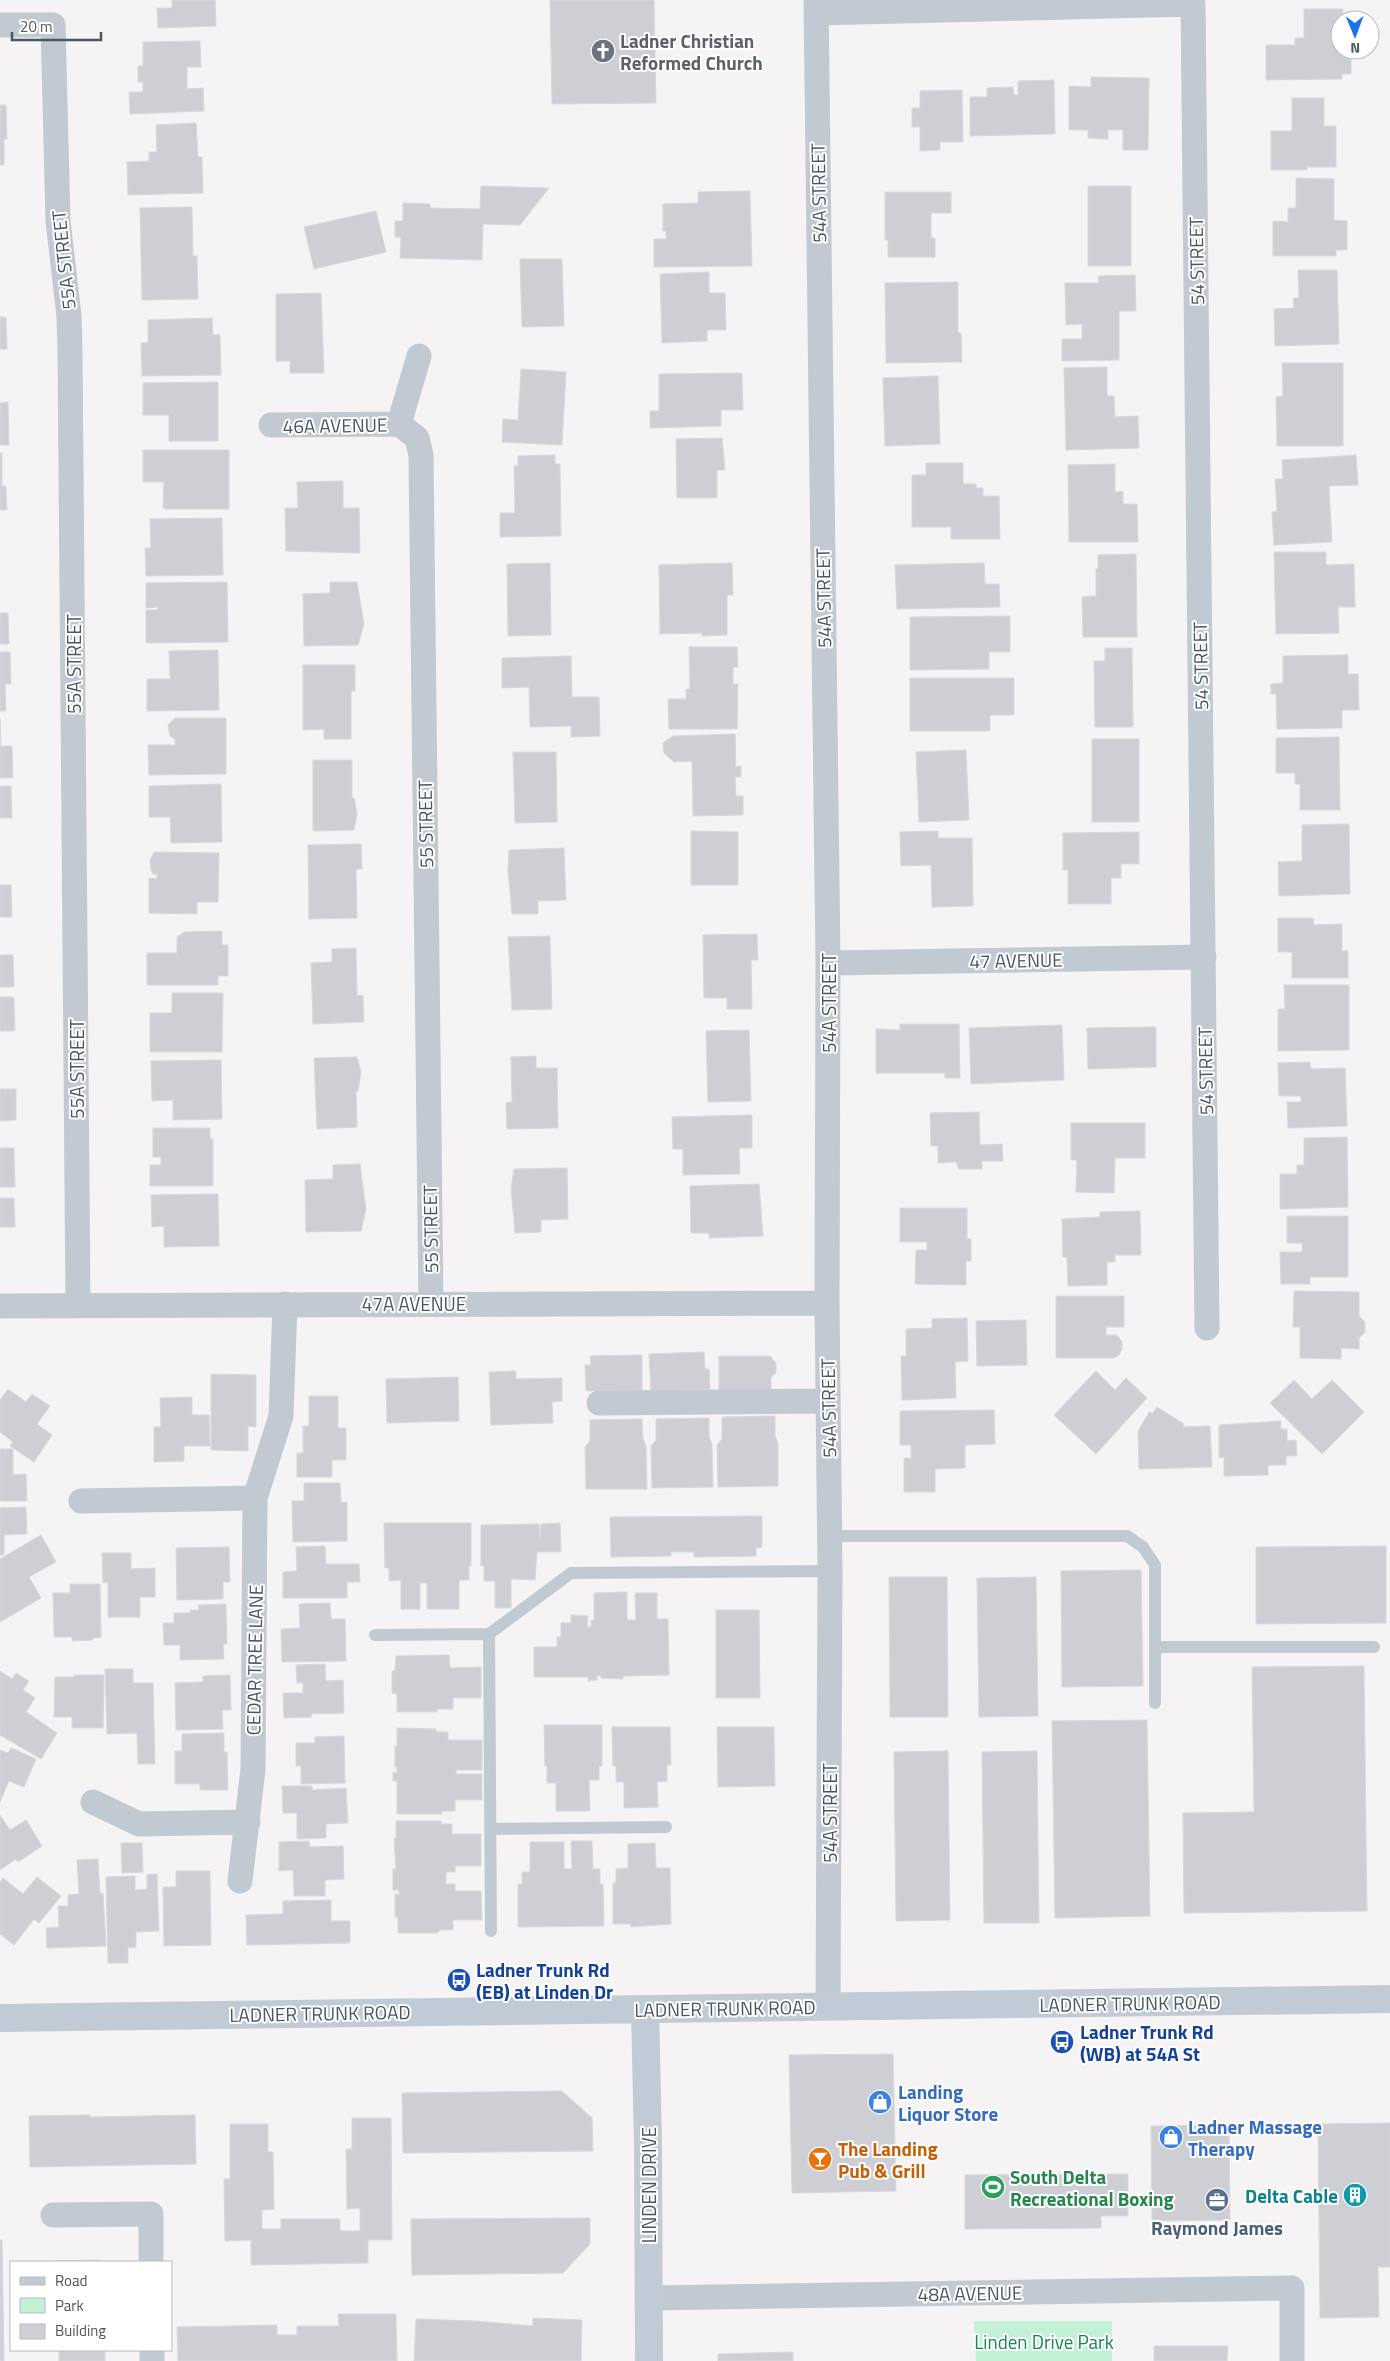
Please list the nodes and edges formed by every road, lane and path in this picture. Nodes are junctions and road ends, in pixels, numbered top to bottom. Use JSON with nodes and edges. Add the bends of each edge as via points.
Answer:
{"nodes":[{"id":1,"x":816,"y":6,"type":"edge"},
{"id":2,"x":0,"y":25,"type":"edge"},
{"id":3,"x":420,"y":356,"type":"dead end"},
{"id":4,"x":399,"y":424,"type":"junction"},
{"id":5,"x":271,"y":425,"type":"dead end"},
{"id":6,"x":1204,"y":957,"type":"junction"},
{"id":7,"x":828,"y":963,"type":"junction"},
{"id":8,"x":430,"y":1303,"type":"junction"},
{"id":9,"x":827,"y":1303,"type":"junction"},
{"id":10,"x":285,"y":1304,"type":"junction"},
{"id":11,"x":78,"y":1305,"type":"junction"},
{"id":12,"x":0,"y":1306,"type":"edge"},
{"id":13,"x":1208,"y":1328,"type":"dead end"},
{"id":14,"x":828,"y":1401,"type":"junction"},
{"id":15,"x":599,"y":1403,"type":"dead end"},
{"id":16,"x":255,"y":1498,"type":"junction"},
{"id":17,"x":80,"y":1501,"type":"dead end"},
{"id":18,"x":830,"y":1536,"type":"junction"},
{"id":19,"x":830,"y":1571,"type":"junction"},
{"id":20,"x":375,"y":1634,"type":"dead end"},
{"id":21,"x":489,"y":1634,"type":"junction"},
{"id":22,"x":1155,"y":1647,"type":"junction"},
{"id":23,"x":1374,"y":1647,"type":"dead end"},
{"id":24,"x":1155,"y":1703,"type":"dead end"},
{"id":25,"x":93,"y":1802,"type":"dead end"},
{"id":26,"x":248,"y":1822,"type":"junction"},
{"id":27,"x":666,"y":1827,"type":"dead end"},
{"id":28,"x":490,"y":1829,"type":"junction"},
{"id":29,"x":240,"y":1881,"type":"dead end"},
{"id":30,"x":491,"y":1931,"type":"dead end"},
{"id":31,"x":1390,"y":1999,"type":"edge"},
{"id":32,"x":828,"y":2006,"type":"junction"},
{"id":33,"x":645,"y":2009,"type":"junction"},
{"id":34,"x":0,"y":2018,"type":"edge"},
{"id":35,"x":53,"y":2215,"type":"dead end"},
{"id":36,"x":151,"y":2261,"type":"edge"},
{"id":37,"x":649,"y":2298,"type":"junction"},
{"id":38,"x":649,"y":2361,"type":"edge"},
{"id":39,"x":1292,"y":2361,"type":"edge"}],
"edges":[{"from":1,"to":6,"type":"street","name":"54 STREET","via":[[1193,4]]},
{"from":1,"to":7,"type":"street","name":"54A STREET"},
{"from":2,"to":11,"type":"street","name":"55A STREET","via":[[53,25],[58,221],[70,350]]},
{"from":3,"to":4,"type":"street"},
{"from":4,"to":5,"type":"street","name":"46A AVENUE"},
{"from":4,"to":8,"type":"street","name":"55 STREET","via":[[417,438],[421,455]]},
{"from":6,"to":7,"type":"street","name":"47 AVENUE"},
{"from":6,"to":13,"type":"street","name":"54 STREET"},
{"from":7,"to":9,"type":"street","name":"54A STREET"},
{"from":8,"to":9,"type":"street","name":"47A AVENUE"},
{"from":8,"to":10,"type":"street","name":"47A AVENUE"},
{"from":9,"to":14,"type":"street","name":"54A STREET"},
{"from":10,"to":11,"type":"street","name":"47A AVENUE"},
{"from":10,"to":16,"type":"street","name":"CEDAR TREE LANE","via":[[281,1416]]},
{"from":11,"to":12,"type":"street","name":"47A AVENUE"},
{"from":14,"to":15,"type":"street"},
{"from":14,"to":18,"type":"street","name":"54A STREET"},
{"from":16,"to":17,"type":"street"},
{"from":16,"to":26,"type":"street","name":"CEDAR TREE LANE","via":[[253,1769]]},
{"from":18,"to":19,"type":"street","name":"54A STREET"},
{"from":18,"to":22,"type":"lane","via":[[1127,1536],[1143,1547],[1155,1565]]},
{"from":19,"to":21,"type":"lane","via":[[571,1573]]},
{"from":19,"to":32,"type":"street","name":"54A STREET"},
{"from":20,"to":21,"type":"lane"},
{"from":21,"to":28,"type":"lane"},
{"from":22,"to":23,"type":"lane"},
{"from":22,"to":24,"type":"lane"},
{"from":25,"to":26,"type":"street","via":[[139,1824]]},
{"from":26,"to":29,"type":"street","name":"CEDAR TREE LANE"},
{"from":27,"to":28,"type":"lane"},
{"from":28,"to":30,"type":"lane"},
{"from":31,"to":32,"type":"main road","name":"LADNER TRUNK ROAD"},
{"from":32,"to":33,"type":"main road","name":"LADNER TRUNK ROAD"},
{"from":33,"to":34,"type":"main road","name":"LADNER TRUNK ROAD"},
{"from":33,"to":37,"type":"main road","name":"LINDEN DRIVE"},
{"from":35,"to":36,"type":"street","via":[[151,2214]]},
{"from":37,"to":38,"type":"main road","name":"LINDEN DRIVE"},
{"from":37,"to":39,"type":"street","name":"48A AVENUE","via":[[1292,2288]]}]}
